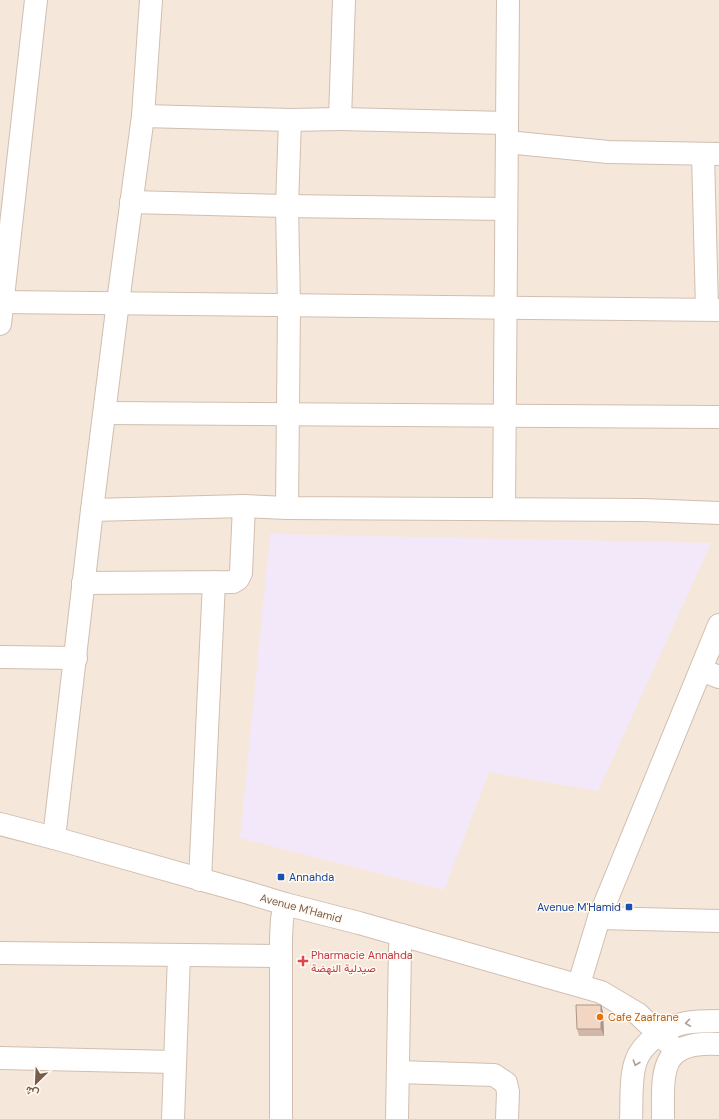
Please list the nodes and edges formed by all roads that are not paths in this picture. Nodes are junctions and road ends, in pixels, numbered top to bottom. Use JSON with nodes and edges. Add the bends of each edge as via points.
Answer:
{"nodes":[{"id":1,"x":36,"y":0,"type":"edge"},
{"id":2,"x":151,"y":0,"type":"edge"},
{"id":3,"x":344,"y":0,"type":"edge"},
{"id":4,"x":508,"y":0,"type":"edge"},
{"id":5,"x":143,"y":116,"type":"junction"},
{"id":6,"x":340,"y":119,"type":"junction"},
{"id":7,"x":290,"y":120,"type":"junction"},
{"id":8,"x":507,"y":133,"type":"junction"},
{"id":9,"x":711,"y":154,"type":"edge"},
{"id":10,"x":132,"y":202,"type":"junction"},
{"id":11,"x":287,"y":206,"type":"junction"},
{"id":12,"x":506,"y":209,"type":"junction"},
{"id":13,"x":1,"y":302,"type":"edge"},
{"id":14,"x":118,"y":302,"type":"junction"},
{"id":15,"x":289,"y":305,"type":"junction"},
{"id":16,"x":505,"y":306,"type":"junction"},
{"id":17,"x":713,"y":310,"type":"edge"},
{"id":18,"x":0,"y":324,"type":"edge"},
{"id":19,"x":105,"y":413,"type":"junction"},
{"id":20,"x":288,"y":414,"type":"junction"},
{"id":21,"x":505,"y":415,"type":"junction"},
{"id":22,"x":719,"y":417,"type":"edge"},
{"id":23,"x":244,"y":506,"type":"junction"},
{"id":24,"x":287,"y":508,"type":"junction"},
{"id":25,"x":504,"y":509,"type":"junction"},
{"id":26,"x":92,"y":510,"type":"junction"},
{"id":27,"x":719,"y":513,"type":"edge"},
{"id":28,"x":214,"y":582,"type":"junction"},
{"id":29,"x":84,"y":583,"type":"junction"},
{"id":30,"x":719,"y":625,"type":"edge"},
{"id":31,"x":0,"y":657,"type":"edge"},
{"id":32,"x":76,"y":658,"type":"junction"},
{"id":33,"x":710,"y":674,"type":"edge"},
{"id":34,"x":0,"y":824,"type":"edge"},
{"id":35,"x":54,"y":838,"type":"junction"},
{"id":36,"x":200,"y":880,"type":"junction"},
{"id":37,"x":285,"y":904,"type":"junction"},
{"id":38,"x":599,"y":918,"type":"junction"},
{"id":39,"x":719,"y":921,"type":"edge"},
{"id":40,"x":401,"y":935,"type":"junction"},
{"id":41,"x":0,"y":953,"type":"edge"},
{"id":42,"x":179,"y":955,"type":"junction"},
{"id":43,"x":281,"y":956,"type":"junction"},
{"id":44,"x":579,"y":984,"type":"junction"},
{"id":45,"x":719,"y":1022,"type":"edge"},
{"id":46,"x":660,"y":1033,"type":"junction"},
{"id":47,"x":719,"y":1044,"type":"edge"},
{"id":48,"x":677,"y":1051,"type":"junction"},
{"id":49,"x":0,"y":1058,"type":"edge"},
{"id":50,"x":174,"y":1062,"type":"junction"},
{"id":51,"x":398,"y":1072,"type":"junction"},
{"id":52,"x":173,"y":1119,"type":"edge"},
{"id":53,"x":281,"y":1119,"type":"edge"},
{"id":54,"x":397,"y":1119,"type":"edge"},
{"id":55,"x":508,"y":1119,"type":"edge"},
{"id":56,"x":631,"y":1119,"type":"edge"},
{"id":57,"x":663,"y":1119,"type":"edge"}],
"edges":[{"from":1,"to":13,"type":"street"},
{"from":2,"to":5,"type":"street"},
{"from":3,"to":6,"type":"street"},
{"from":4,"to":8,"type":"street"},
{"from":5,"to":7,"type":"street"},
{"from":5,"to":10,"type":"street"},
{"from":6,"to":7,"type":"street"},
{"from":6,"to":8,"type":"street"},
{"from":7,"to":11,"type":"street"},
{"from":8,"to":9,"type":"street","via":[[608,152]]},
{"from":8,"to":12,"type":"street"},
{"from":9,"to":17,"type":"street"},
{"from":10,"to":11,"type":"street"},
{"from":10,"to":14,"type":"street"},
{"from":11,"to":12,"type":"street"},
{"from":11,"to":15,"type":"street"},
{"from":12,"to":16,"type":"street"},
{"from":13,"to":14,"type":"street"},
{"from":13,"to":18,"type":"street"},
{"from":14,"to":15,"type":"street"},
{"from":14,"to":19,"type":"street"},
{"from":15,"to":16,"type":"street"},
{"from":15,"to":20,"type":"street"},
{"from":16,"to":17,"type":"street"},
{"from":16,"to":21,"type":"street"},
{"from":19,"to":20,"type":"street"},
{"from":19,"to":26,"type":"street"},
{"from":20,"to":21,"type":"street"},
{"from":20,"to":24,"type":"street"},
{"from":21,"to":22,"type":"street"},
{"from":21,"to":25,"type":"street"},
{"from":23,"to":24,"type":"street"},
{"from":23,"to":26,"type":"street"},
{"from":23,"to":28,"type":"street","via":[[241,573],[233,582]]},
{"from":24,"to":25,"type":"street"},
{"from":25,"to":27,"type":"street"},
{"from":26,"to":29,"type":"street"},
{"from":28,"to":29,"type":"street"},
{"from":28,"to":36,"type":"street"},
{"from":29,"to":32,"type":"street"},
{"from":30,"to":33,"type":"street"},
{"from":31,"to":32,"type":"street"},
{"from":32,"to":35,"type":"street"},
{"from":33,"to":38,"type":"street"},
{"from":34,"to":35,"type":"street","name":"Avenue M'Hamid"},
{"from":35,"to":36,"type":"street","name":"Avenue M'Hamid"},
{"from":36,"to":37,"type":"street","name":"Avenue M'Hamid"},
{"from":37,"to":40,"type":"street","name":"Avenue M'Hamid"},
{"from":37,"to":43,"type":"street"},
{"from":38,"to":39,"type":"street"},
{"from":38,"to":44,"type":"street"},
{"from":40,"to":44,"type":"street","name":"Avenue M'Hamid"},
{"from":40,"to":51,"type":"street"},
{"from":41,"to":42,"type":"street"},
{"from":42,"to":43,"type":"street"},
{"from":42,"to":50,"type":"street"},
{"from":43,"to":53,"type":"street"},
{"from":44,"to":46,"type":"street","name":"Avenue M'Hamid","via":[[616,1000]]},
{"from":45,"to":46,"type":"street","one_way":true,"via":[[685,1023]]},
{"from":46,"to":48,"type":"street","name":"Avenue M'Hamid"},
{"from":46,"to":56,"type":"street","one_way":true,"via":[[648,1043],[636,1059]]},
{"from":47,"to":48,"type":"street","via":[[689,1046]]},
{"from":48,"to":57,"type":"street","via":[[665,1068]]},
{"from":49,"to":50,"type":"street"},
{"from":50,"to":52,"type":"street"},
{"from":51,"to":54,"type":"street"},
{"from":51,"to":55,"type":"street","via":[[494,1075],[506,1083]]}]}
